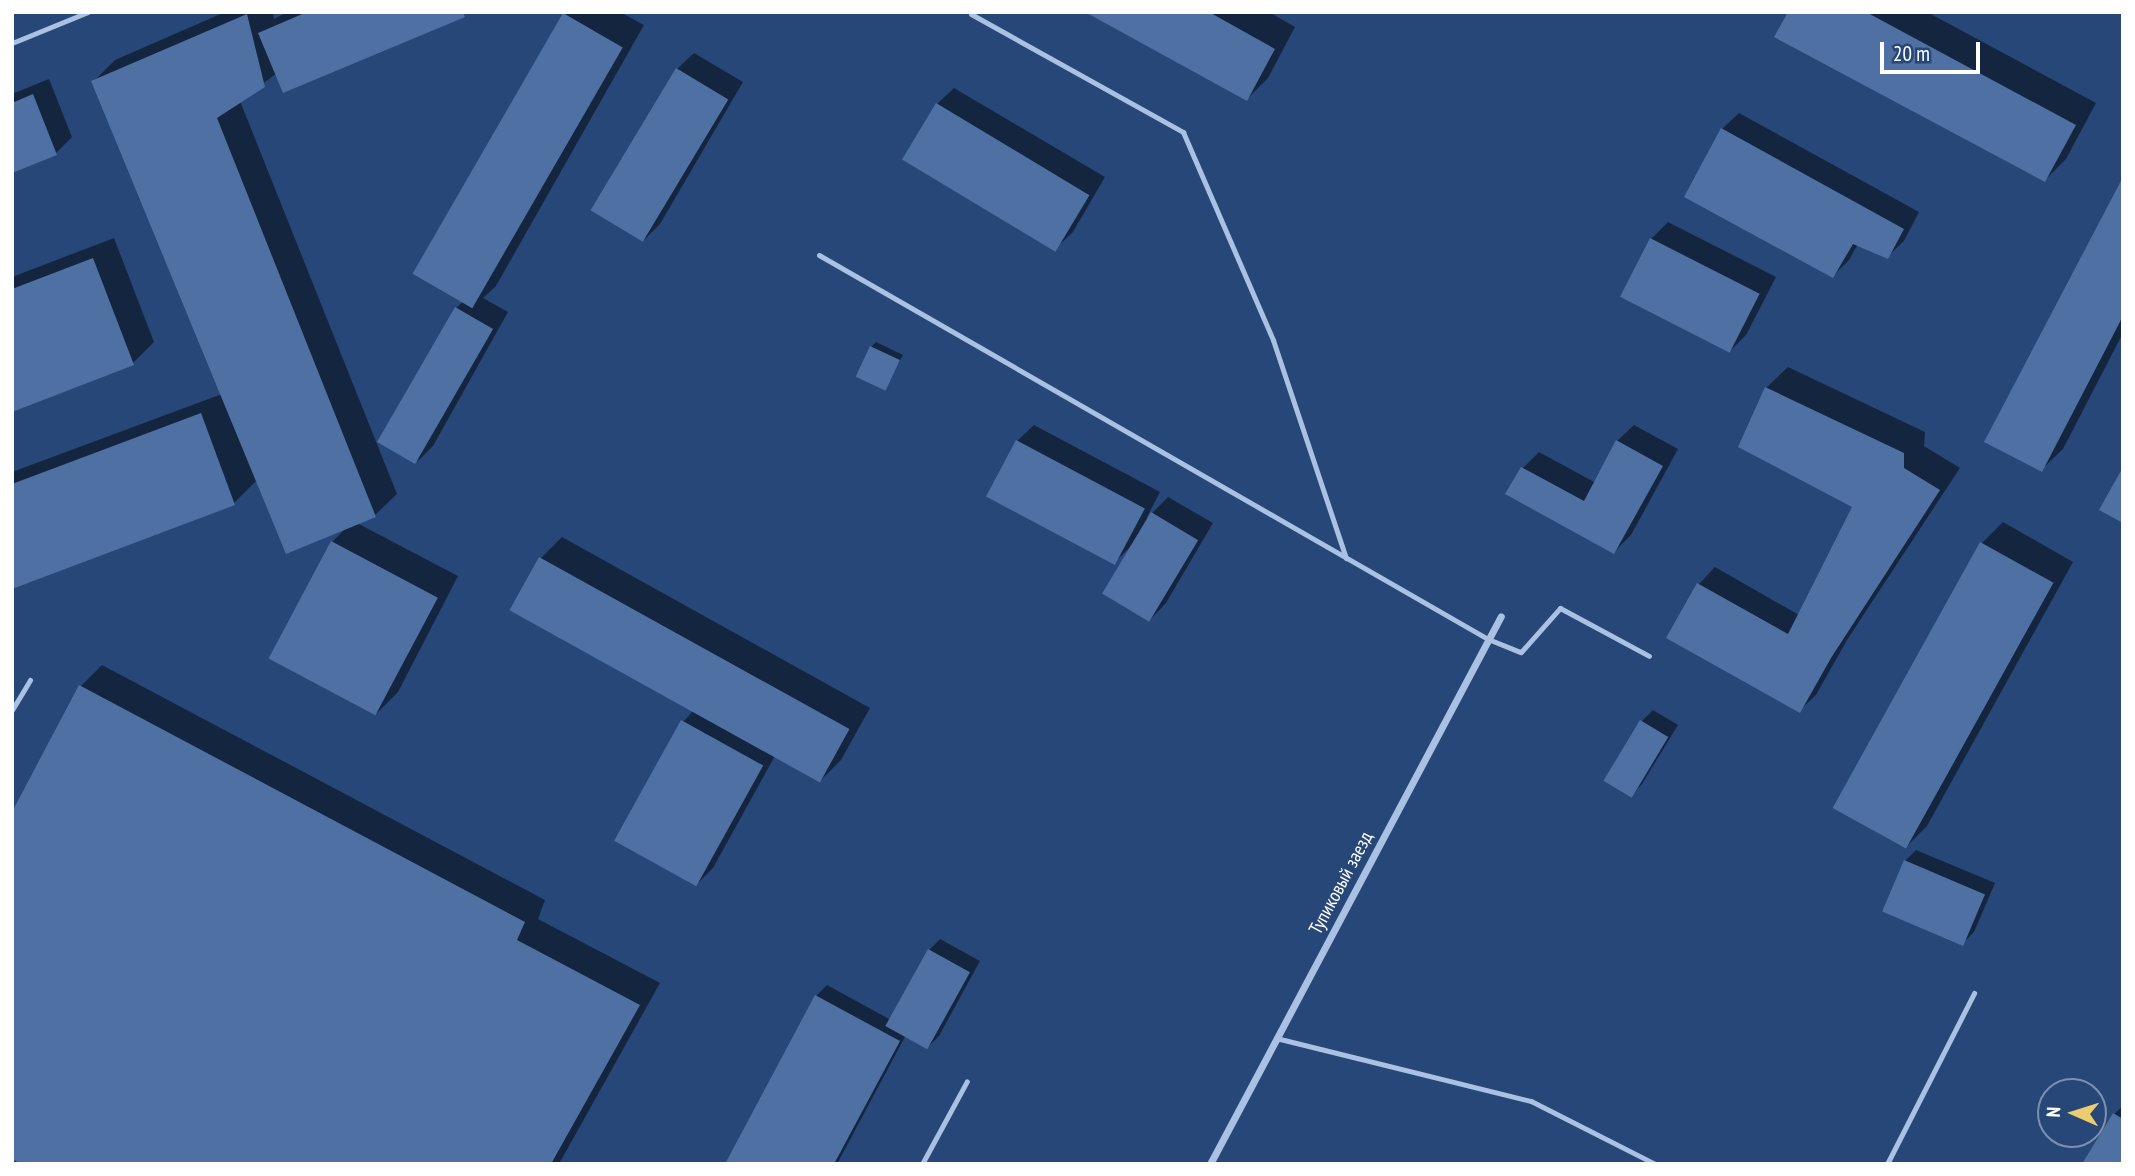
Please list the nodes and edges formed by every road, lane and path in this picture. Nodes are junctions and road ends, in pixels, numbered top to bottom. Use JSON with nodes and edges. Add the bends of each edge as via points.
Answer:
{"nodes":[{"id":1,"x":88,"y":12,"type":"edge"},
{"id":2,"x":971,"y":13,"type":"edge"},
{"id":3,"x":12,"y":43,"type":"edge"},
{"id":4,"x":819,"y":254,"type":"dead end"},
{"id":5,"x":1346,"y":558,"type":"junction"},
{"id":6,"x":1501,"y":616,"type":"dead end"},
{"id":7,"x":1488,"y":639,"type":"junction"},
{"id":8,"x":1649,"y":656,"type":"dead end"},
{"id":9,"x":30,"y":680,"type":"dead end"},
{"id":10,"x":12,"y":710,"type":"edge"},
{"id":11,"x":1974,"y":993,"type":"dead end"},
{"id":12,"x":1276,"y":1038,"type":"junction"},
{"id":13,"x":967,"y":1081,"type":"dead end"},
{"id":14,"x":922,"y":1164,"type":"edge"},
{"id":15,"x":1210,"y":1164,"type":"edge"},
{"id":16,"x":1655,"y":1164,"type":"edge"},
{"id":17,"x":1887,"y":1164,"type":"edge"}],
"edges":[{"from":1,"to":3,"type":"lane"},
{"from":2,"to":5,"type":"lane","via":[[1183,132],[1273,340]]},
{"from":4,"to":5,"type":"lane"},
{"from":5,"to":7,"type":"lane"},
{"from":6,"to":7,"type":"street","name":"Тупиковый заезд"},
{"from":7,"to":8,"type":"lane","via":[[1521,652],[1560,608]]},
{"from":7,"to":12,"type":"street","name":"Тупиковый заезд"},
{"from":9,"to":10,"type":"lane"},
{"from":11,"to":17,"type":"lane"},
{"from":12,"to":15,"type":"street","name":"Тупиковый заезд"},
{"from":12,"to":16,"type":"lane","via":[[1531,1101]]},
{"from":13,"to":14,"type":"lane"}]}
